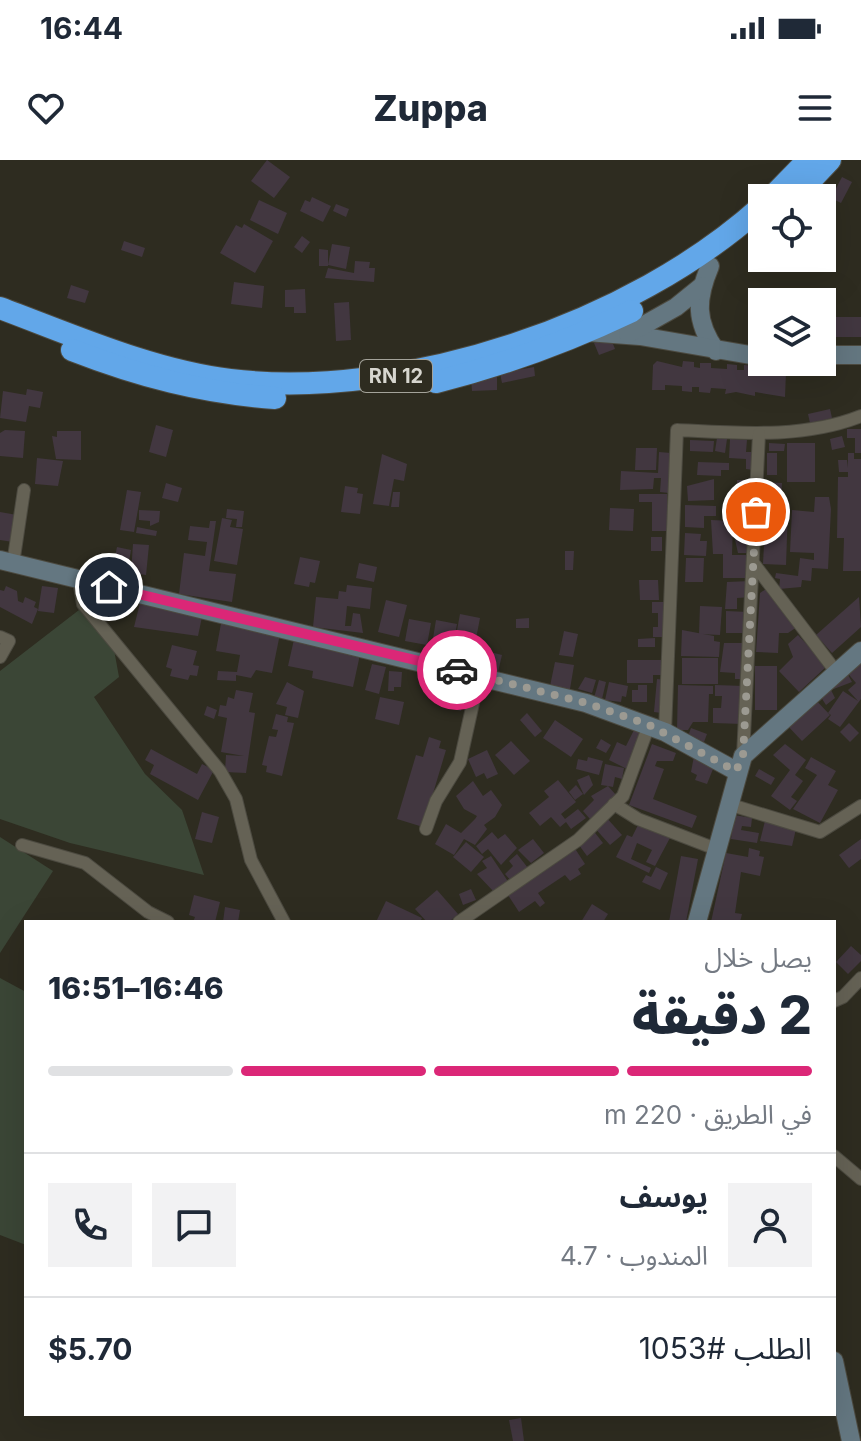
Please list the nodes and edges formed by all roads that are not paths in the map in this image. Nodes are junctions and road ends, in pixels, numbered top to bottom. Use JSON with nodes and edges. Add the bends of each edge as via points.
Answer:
{"nodes":[{"id":1,"x":808,"y":160,"type":"edge"},
{"id":2,"x":830,"y":160,"type":"edge"},
{"id":3,"x":785,"y":184,"type":"edge"},
{"id":4,"x":807,"y":184,"type":"edge"},
{"id":5,"x":748,"y":218,"type":"edge"},
{"id":6,"x":748,"y":238,"type":"edge"},
{"id":7,"x":706,"y":276,"type":"junction"},
{"id":8,"x":0,"y":308,"type":"edge"},
{"id":9,"x":0,"y":323,"type":"edge"},
{"id":10,"x":587,"y":332,"type":"junction"},
{"id":11,"x":628,"y":334,"type":"junction"},
{"id":12,"x":716,"y":351,"type":"junction"},
{"id":13,"x":856,"y":354,"type":"edge"},
{"id":14,"x":748,"y":355,"type":"edge"},
{"id":15,"x":836,"y":355,"type":"edge"},
{"id":16,"x":861,"y":416,"type":"edge"},
{"id":17,"x":759,"y":434,"type":"junction"},
{"id":18,"x":24,"y":490,"type":"dead end"},
{"id":19,"x":7,"y":562,"type":"edge"},
{"id":20,"x":754,"y":564,"type":"junction"},
{"id":21,"x":79,"y":580,"type":"junction"},
{"id":22,"x":0,"y":637,"type":"edge"},
{"id":23,"x":861,"y":651,"type":"edge"},
{"id":24,"x":0,"y":657,"type":"edge"},
{"id":25,"x":837,"y":673,"type":"junction"},
{"id":26,"x":479,"y":676,"type":"junction"},
{"id":27,"x":657,"y":729,"type":"junction"},
{"id":28,"x":740,"y":764,"type":"junction"},
{"id":29,"x":614,"y":804,"type":"junction"},
{"id":30,"x":728,"y":804,"type":"junction"},
{"id":31,"x":861,"y":806,"type":"edge"},
{"id":32,"x":426,"y":829,"type":"dead end"},
{"id":33,"x":22,"y":845,"type":"dead end"},
{"id":34,"x":716,"y":849,"type":"junction"},
{"id":35,"x":164,"y":920,"type":"edge"},
{"id":36,"x":283,"y":920,"type":"edge"},
{"id":37,"x":462,"y":920,"type":"edge"},
{"id":38,"x":698,"y":920,"type":"edge"},
{"id":39,"x":861,"y":978,"type":"edge"},
{"id":40,"x":836,"y":1000,"type":"edge"},
{"id":41,"x":836,"y":1158,"type":"edge"},
{"id":42,"x":861,"y":1179,"type":"edge"},
{"id":43,"x":836,"y":1370,"type":"edge"},
{"id":44,"x":851,"y":1441,"type":"edge"}],
"edges":[{"from":1,"to":3,"type":"highway"},
{"from":2,"to":4,"type":"highway"},
{"from":5,"to":8,"type":"highway","number":"RN 12","via":[[700,257],[636,294],[511,343],[392,377],[281,384],[183,372]]},
{"from":6,"to":7,"type":"highway","number":"RN 12"},
{"from":7,"to":10,"type":"highway","number":"RN 12"},
{"from":7,"to":11,"type":"main road","via":[[676,307]]},
{"from":7,"to":12,"type":"main road","via":[[700,324]]},
{"from":9,"to":10,"type":"highway","number":"RN 12","via":[[178,386],[281,399],[344,397],[438,381]]},
{"from":10,"to":11,"type":"main road"},
{"from":11,"to":12,"type":"main road"},
{"from":12,"to":14,"type":"main road"},
{"from":13,"to":15,"type":"main road"},
{"from":16,"to":17,"type":"street","via":[[841,424]]},
{"from":17,"to":20,"type":"street"},
{"from":17,"to":27,"type":"street","via":[[677,430]]},
{"from":18,"to":19,"type":"street"},
{"from":19,"to":21,"type":"main road"},
{"from":20,"to":25,"type":"street"},
{"from":20,"to":28,"type":"street"},
{"from":21,"to":26,"type":"main road"},
{"from":21,"to":36,"type":"street","via":[[83,604],[220,771],[236,799],[251,860]]},
{"from":22,"to":24,"type":"street","via":[[9,641]]},
{"from":23,"to":25,"type":"main road"},
{"from":25,"to":28,"type":"main road"},
{"from":26,"to":27,"type":"main road","via":[[586,703]]},
{"from":26,"to":32,"type":"street","via":[[460,762]]},
{"from":27,"to":28,"type":"main road"},
{"from":27,"to":29,"type":"street"},
{"from":28,"to":30,"type":"main road"},
{"from":29,"to":34,"type":"street","via":[[638,819]]},
{"from":29,"to":37,"type":"street","via":[[578,840]]},
{"from":30,"to":31,"type":"street","via":[[820,832]]},
{"from":30,"to":34,"type":"main road"},
{"from":33,"to":35,"type":"street","via":[[85,863]]},
{"from":34,"to":38,"type":"main road"},
{"from":39,"to":40,"type":"street"},
{"from":41,"to":42,"type":"street"},
{"from":43,"to":44,"type":"main road"}]}
